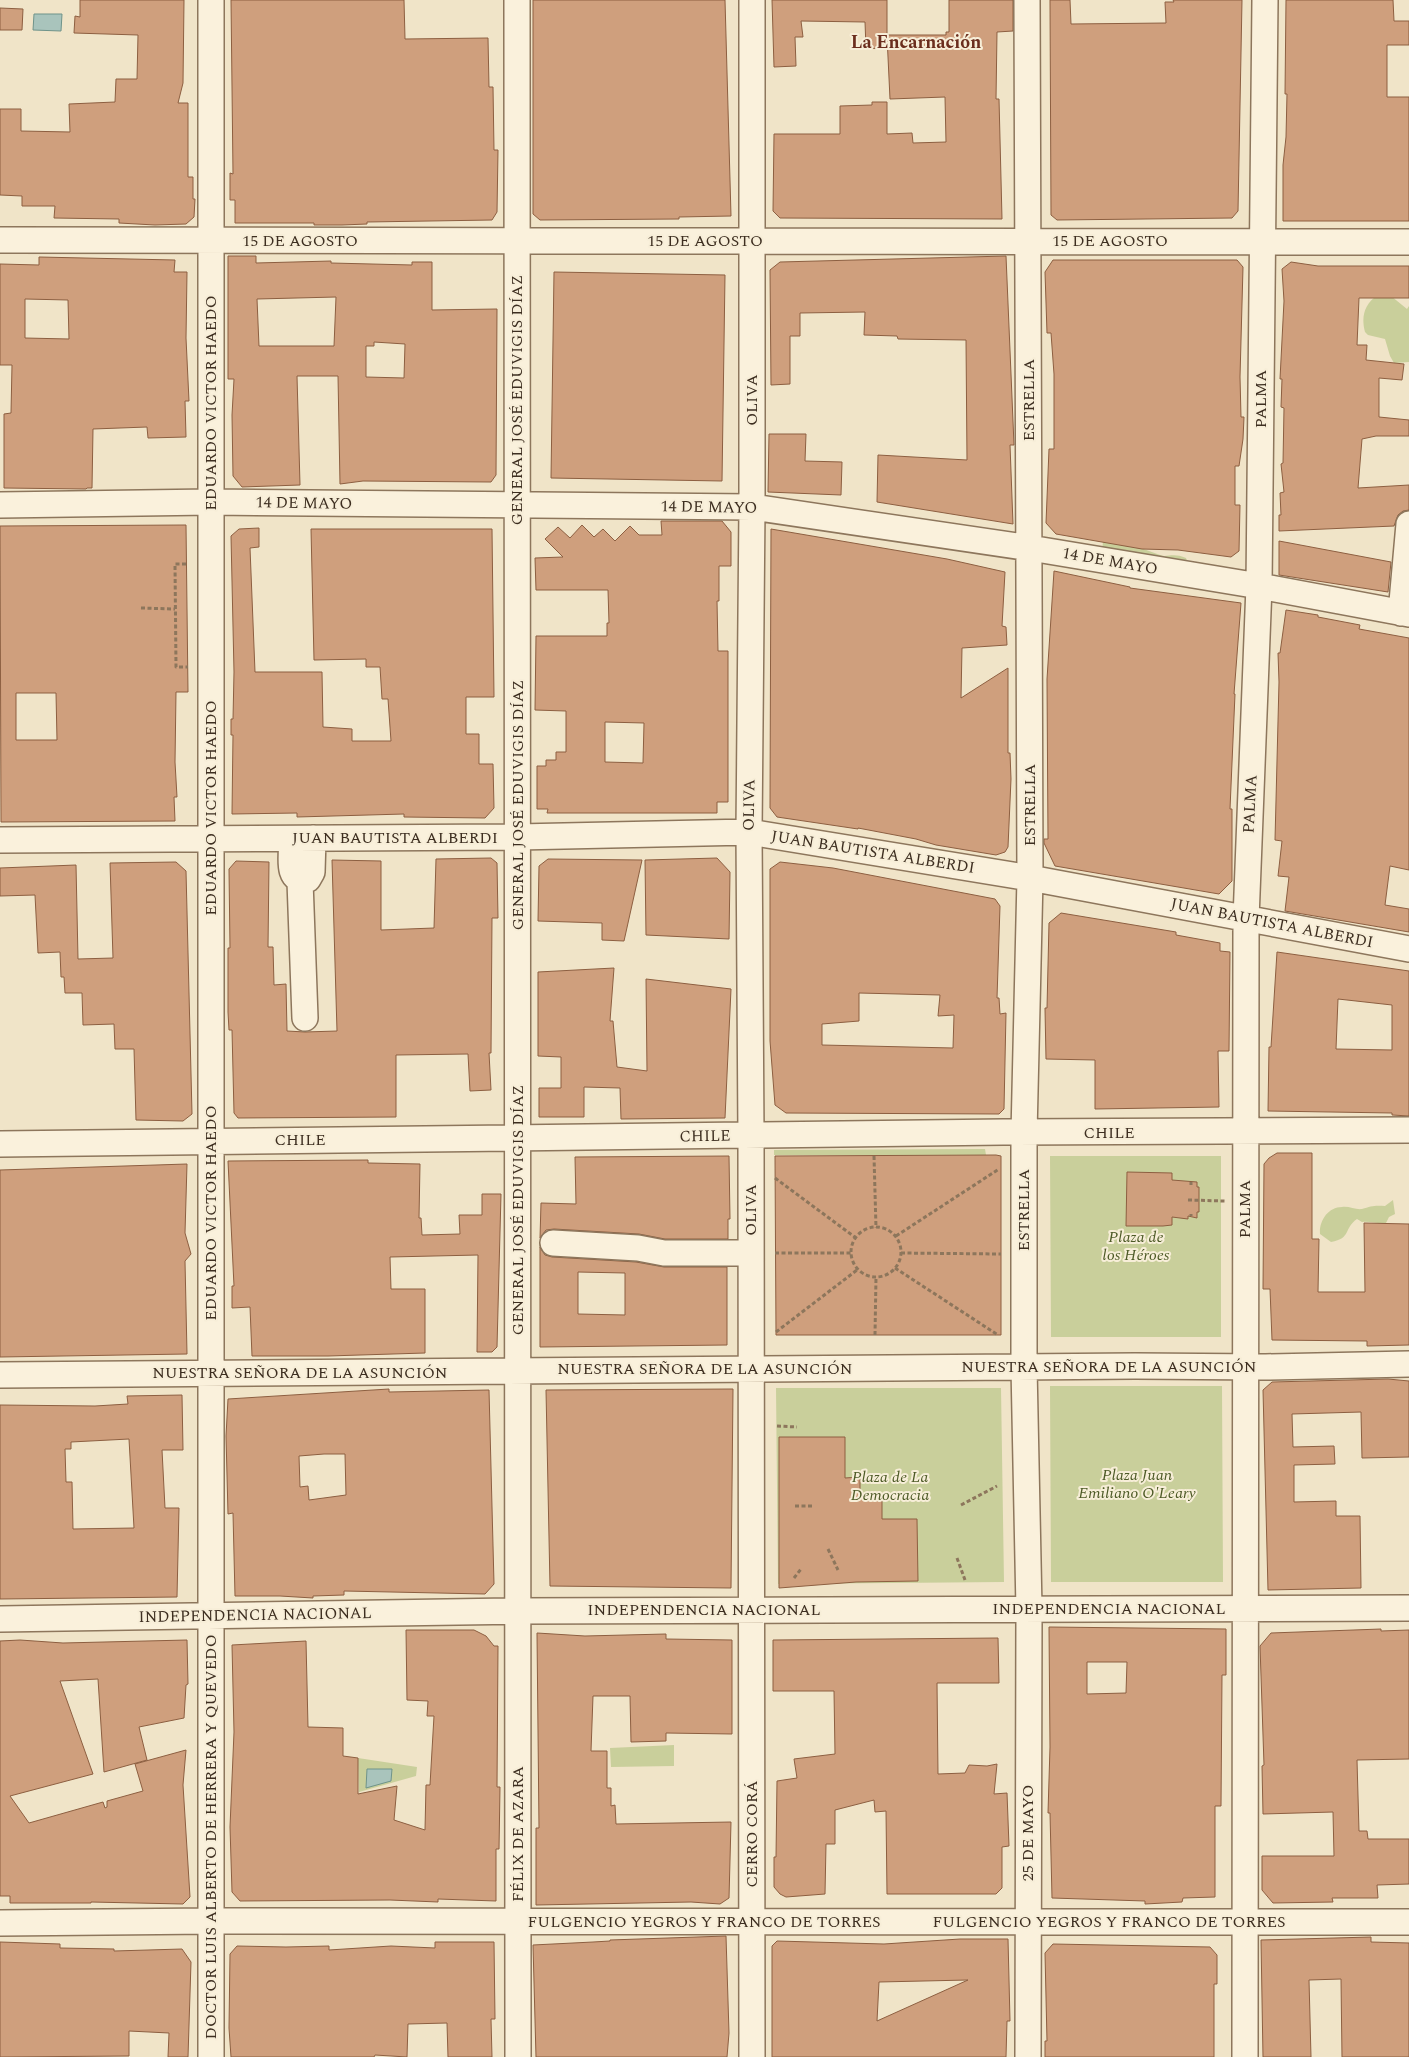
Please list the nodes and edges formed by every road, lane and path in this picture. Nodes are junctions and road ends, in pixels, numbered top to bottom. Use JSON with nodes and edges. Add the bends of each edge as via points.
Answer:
{"nodes":[{"id":1,"x":211,"y":0,"type":"edge"},
{"id":2,"x":517,"y":0,"type":"edge"},
{"id":3,"x":752,"y":0,"type":"edge"},
{"id":4,"x":1028,"y":0,"type":"edge"},
{"id":5,"x":1265,"y":0,"type":"edge"},
{"id":6,"x":0,"y":240,"type":"edge"},
{"id":7,"x":211,"y":240,"type":"junction"},
{"id":8,"x":517,"y":241,"type":"junction"},
{"id":9,"x":751,"y":241,"type":"junction"},
{"id":10,"x":1028,"y":241,"type":"junction"},
{"id":11,"x":1262,"y":241,"type":"junction"},
{"id":12,"x":1409,"y":242,"type":"edge"},
{"id":13,"x":210,"y":502,"type":"junction"},
{"id":14,"x":0,"y":505,"type":"edge"},
{"id":15,"x":517,"y":506,"type":"junction"},
{"id":16,"x":752,"y":507,"type":"junction"},
{"id":17,"x":1409,"y":524,"type":"edge"},
{"id":18,"x":1030,"y":548,"type":"junction"},
{"id":19,"x":186,"y":564,"type":"dead end"},
{"id":20,"x":1260,"y":586,"type":"junction"},
{"id":21,"x":141,"y":608,"type":"dead end"},
{"id":22,"x":175,"y":609,"type":"junction"},
{"id":23,"x":1405,"y":613,"type":"edge"},
{"id":24,"x":188,"y":667,"type":"dead end"},
{"id":25,"x":749,"y":832,"type":"junction"},
{"id":26,"x":518,"y":837,"type":"junction"},
{"id":27,"x":303,"y":838,"type":"junction"},
{"id":28,"x":211,"y":839,"type":"junction"},
{"id":29,"x":0,"y":840,"type":"edge"},
{"id":30,"x":1030,"y":878,"type":"junction"},
{"id":31,"x":1246,"y":919,"type":"junction"},
{"id":32,"x":1409,"y":949,"type":"edge"},
{"id":33,"x":304,"y":1018,"type":"dead end"},
{"id":34,"x":1409,"y":1130,"type":"edge"},
{"id":35,"x":1246,"y":1132,"type":"junction"},
{"id":36,"x":1024,"y":1134,"type":"junction"},
{"id":37,"x":752,"y":1136,"type":"junction"},
{"id":38,"x":518,"y":1138,"type":"junction"},
{"id":39,"x":211,"y":1141,"type":"junction"},
{"id":40,"x":0,"y":1144,"type":"edge"},
{"id":41,"x":874,"y":1156,"type":"dead end"},
{"id":42,"x":999,"y":1169,"type":"dead end"},
{"id":43,"x":775,"y":1178,"type":"dead end"},
{"id":44,"x":1188,"y":1200,"type":"dead end"},
{"id":45,"x":1234,"y":1201,"type":"junction"},
{"id":46,"x":876,"y":1228,"type":"junction"},
{"id":47,"x":896,"y":1236,"type":"junction"},
{"id":48,"x":856,"y":1238,"type":"junction"},
{"id":49,"x":553,"y":1243,"type":"dead end"},
{"id":50,"x":751,"y":1253,"type":"junction"},
{"id":51,"x":776,"y":1253,"type":"dead end"},
{"id":52,"x":851,"y":1253,"type":"junction"},
{"id":53,"x":901,"y":1253,"type":"junction"},
{"id":54,"x":1001,"y":1254,"type":"dead end"},
{"id":55,"x":895,"y":1268,"type":"junction"},
{"id":56,"x":857,"y":1270,"type":"junction"},
{"id":57,"x":876,"y":1277,"type":"junction"},
{"id":58,"x":776,"y":1332,"type":"dead end"},
{"id":59,"x":874,"y":1335,"type":"dead end"},
{"id":60,"x":998,"y":1335,"type":"dead end"},
{"id":61,"x":1409,"y":1364,"type":"edge"},
{"id":62,"x":1245,"y":1366,"type":"junction"},
{"id":63,"x":1024,"y":1367,"type":"junction"},
{"id":64,"x":750,"y":1369,"type":"junction"},
{"id":65,"x":518,"y":1371,"type":"junction"},
{"id":66,"x":211,"y":1373,"type":"junction"},
{"id":67,"x":0,"y":1375,"type":"edge"},
{"id":68,"x":776,"y":1426,"type":"dead end"},
{"id":69,"x":797,"y":1427,"type":"dead end"},
{"id":70,"x":997,"y":1486,"type":"dead end"},
{"id":71,"x":795,"y":1506,"type":"dead end"},
{"id":72,"x":814,"y":1506,"type":"dead end"},
{"id":73,"x":961,"y":1506,"type":"dead end"},
{"id":74,"x":828,"y":1549,"type":"dead end"},
{"id":75,"x":956,"y":1558,"type":"dead end"},
{"id":76,"x":800,"y":1569,"type":"dead end"},
{"id":77,"x":838,"y":1570,"type":"dead end"},
{"id":78,"x":794,"y":1578,"type":"dead end"},
{"id":79,"x":965,"y":1580,"type":"dead end"},
{"id":80,"x":1249,"y":1608,"type":"junction"},
{"id":81,"x":1409,"y":1608,"type":"edge"},
{"id":82,"x":1029,"y":1609,"type":"junction"},
{"id":83,"x":752,"y":1610,"type":"junction"},
{"id":84,"x":518,"y":1611,"type":"junction"},
{"id":85,"x":210,"y":1616,"type":"junction"},
{"id":86,"x":0,"y":1619,"type":"edge"},
{"id":87,"x":211,"y":1922,"type":"junction"},
{"id":88,"x":518,"y":1922,"type":"junction"},
{"id":89,"x":752,"y":1922,"type":"junction"},
{"id":90,"x":1028,"y":1922,"type":"junction"},
{"id":91,"x":1246,"y":1922,"type":"junction"},
{"id":92,"x":1409,"y":1922,"type":"edge"},
{"id":93,"x":0,"y":1923,"type":"edge"},
{"id":94,"x":211,"y":2057,"type":"edge"},
{"id":95,"x":518,"y":2057,"type":"edge"},
{"id":96,"x":752,"y":2057,"type":"edge"},
{"id":97,"x":1028,"y":2057,"type":"edge"},
{"id":98,"x":1246,"y":2057,"type":"edge"}],
"edges":[{"from":1,"to":7,"type":"street","name":"EDUARDO VICTOR HAEDO"},
{"from":2,"to":8,"type":"street","name":"GENERAL JOSÉ EDUVIGIS DÍAZ"},
{"from":3,"to":9,"type":"street","name":"OLIVA"},
{"from":4,"to":10,"type":"street","name":"ESTRELLA"},
{"from":5,"to":11,"type":"street","name":"PALMA"},
{"from":6,"to":7,"type":"street","name":"15 DE AGOSTO"},
{"from":7,"to":8,"type":"street","name":"15 DE AGOSTO"},
{"from":7,"to":13,"type":"street","name":"EDUARDO VICTOR HAEDO"},
{"from":8,"to":9,"type":"street","name":"15 DE AGOSTO"},
{"from":8,"to":15,"type":"street","name":"GENERAL JOSÉ EDUVIGIS DÍAZ"},
{"from":9,"to":10,"type":"street","name":"15 DE AGOSTO"},
{"from":9,"to":16,"type":"street","name":"OLIVA"},
{"from":10,"to":11,"type":"street","name":"15 DE AGOSTO"},
{"from":10,"to":18,"type":"street","name":"ESTRELLA"},
{"from":11,"to":12,"type":"street","name":"15 DE AGOSTO"},
{"from":11,"to":20,"type":"street","name":"PALMA"},
{"from":13,"to":14,"type":"street","name":"14 DE MAYO"},
{"from":13,"to":15,"type":"street","name":"14 DE MAYO"},
{"from":13,"to":28,"type":"street","name":"EDUARDO VICTOR HAEDO"},
{"from":15,"to":16,"type":"street","name":"14 DE MAYO"},
{"from":15,"to":26,"type":"street","name":"GENERAL JOSÉ EDUVIGIS DÍAZ"},
{"from":16,"to":18,"type":"street","name":"14 DE MAYO"},
{"from":16,"to":25,"type":"street","name":"OLIVA"},
{"from":17,"to":23,"type":"street"},
{"from":18,"to":20,"type":"street","name":"14 DE MAYO"},
{"from":18,"to":30,"type":"street","name":"ESTRELLA"},
{"from":19,"to":22,"type":"path","via":[[175,564]]},
{"from":20,"to":23,"type":"street","name":"14 DE MAYO"},
{"from":20,"to":31,"type":"street","name":"PALMA"},
{"from":21,"to":22,"type":"path"},
{"from":22,"to":24,"type":"path","via":[[176,667]]},
{"from":25,"to":26,"type":"street","name":"JUAN BAUTISTA ALBERDI"},
{"from":25,"to":30,"type":"street","name":"JUAN BAUTISTA ALBERDI"},
{"from":25,"to":37,"type":"street","name":"OLIVA"},
{"from":26,"to":27,"type":"street","name":"JUAN BAUTISTA ALBERDI"},
{"from":26,"to":38,"type":"street","name":"GENERAL JOSÉ EDUVIGIS DÍAZ"},
{"from":27,"to":28,"type":"street","name":"JUAN BAUTISTA ALBERDI"},
{"from":27,"to":33,"type":"street","via":[[312,872],[308,879],[300,881]]},
{"from":28,"to":29,"type":"street","name":"JUAN BAUTISTA ALBERDI"},
{"from":28,"to":39,"type":"street","name":"EDUARDO VICTOR HAEDO"},
{"from":30,"to":31,"type":"street","name":"JUAN BAUTISTA ALBERDI"},
{"from":30,"to":36,"type":"street","name":"ESTRELLA"},
{"from":31,"to":32,"type":"street","name":"JUAN BAUTISTA ALBERDI"},
{"from":31,"to":35,"type":"street","name":"PALMA"},
{"from":34,"to":35,"type":"street","name":"CHILE"},
{"from":35,"to":36,"type":"street","name":"CHILE"},
{"from":35,"to":45,"type":"street","name":"PALMA"},
{"from":36,"to":37,"type":"street","name":"CHILE"},
{"from":36,"to":63,"type":"street","name":"ESTRELLA"},
{"from":37,"to":38,"type":"street","name":"CHILE"},
{"from":37,"to":50,"type":"street","name":"OLIVA"},
{"from":38,"to":39,"type":"street","name":"CHILE"},
{"from":38,"to":65,"type":"street","name":"GENERAL JOSÉ EDUVIGIS DÍAZ"},
{"from":39,"to":40,"type":"street","name":"CHILE"},
{"from":39,"to":66,"type":"street","name":"EDUARDO VICTOR HAEDO"},
{"from":41,"to":46,"type":"path"},
{"from":42,"to":47,"type":"path"},
{"from":43,"to":48,"type":"path"},
{"from":44,"to":45,"type":"path"},
{"from":45,"to":62,"type":"street","name":"PALMA"},
{"from":46,"to":47,"type":"path"},
{"from":46,"to":48,"type":"path","via":[[864,1230]]},
{"from":47,"to":53,"type":"path"},
{"from":48,"to":52,"type":"path"},
{"from":49,"to":50,"type":"street","via":[[638,1248],[664,1253]]},
{"from":50,"to":64,"type":"street","name":"OLIVA"},
{"from":51,"to":52,"type":"path"},
{"from":52,"to":56,"type":"path"},
{"from":53,"to":54,"type":"path"},
{"from":53,"to":55,"type":"path"},
{"from":55,"to":57,"type":"path","via":[[884,1276]]},
{"from":55,"to":60,"type":"path"},
{"from":56,"to":57,"type":"path"},
{"from":56,"to":58,"type":"path"},
{"from":57,"to":59,"type":"path"},
{"from":61,"to":62,"type":"street","name":"NUESTRA SEÑORA DE LA ASUNCIÓN"},
{"from":62,"to":63,"type":"street","name":"NUESTRA SEÑORA DE LA ASUNCIÓN"},
{"from":62,"to":80,"type":"street","name":"PALMA"},
{"from":63,"to":64,"type":"street","name":"NUESTRA SEÑORA DE LA ASUNCIÓN"},
{"from":63,"to":82,"type":"street","name":"ESTRELLA"},
{"from":64,"to":65,"type":"street","name":"NUESTRA SEÑORA DE LA ASUNCIÓN"},
{"from":64,"to":83,"type":"street","name":"OLIVA"},
{"from":65,"to":66,"type":"street","name":"NUESTRA SEÑORA DE LA ASUNCIÓN"},
{"from":65,"to":84,"type":"street","name":"GENERAL JOSÉ EDUVIGIS DÍAZ"},
{"from":66,"to":67,"type":"street","name":"NUESTRA SEÑORA DE LA ASUNCIÓN"},
{"from":66,"to":85,"type":"street","name":"EDUARDO VICTOR HAEDO"},
{"from":68,"to":69,"type":"path"},
{"from":70,"to":73,"type":"path"},
{"from":71,"to":72,"type":"path"},
{"from":74,"to":77,"type":"path"},
{"from":75,"to":79,"type":"path"},
{"from":76,"to":78,"type":"path"},
{"from":80,"to":81,"type":"street","name":"INDEPENDENCIA NACIONAL"},
{"from":80,"to":82,"type":"street","name":"INDEPENDENCIA NACIONAL"},
{"from":80,"to":91,"type":"street","name":"PALMA"},
{"from":82,"to":83,"type":"street","name":"INDEPENDENCIA NACIONAL"},
{"from":82,"to":90,"type":"street","name":"25 DE MAYO"},
{"from":83,"to":84,"type":"street","name":"INDEPENDENCIA NACIONAL"},
{"from":83,"to":89,"type":"street","name":"CERRO CORÁ"},
{"from":84,"to":85,"type":"street","name":"INDEPENDENCIA NACIONAL"},
{"from":84,"to":88,"type":"street","name":"FÉLIX DE AZARA"},
{"from":85,"to":86,"type":"street","name":"INDEPENDENCIA NACIONAL"},
{"from":85,"to":87,"type":"street","name":"DOCTOR LUIS ALBERTO DE HERRERA Y QUEVEDO"},
{"from":87,"to":88,"type":"street","name":"FULGENCIO YEGROS Y FRANCO DE TORRES"},
{"from":87,"to":93,"type":"street","name":"FULGENCIO YEGROS Y FRANCO DE TORRES"},
{"from":87,"to":94,"type":"street","name":"DOCTOR LUIS ALBERTO DE HERRERA Y QUEVEDO"},
{"from":88,"to":89,"type":"street","name":"FULGENCIO YEGROS Y FRANCO DE TORRES"},
{"from":88,"to":95,"type":"street","name":"FÉLIX DE AZARA"},
{"from":89,"to":90,"type":"street","name":"FULGENCIO YEGROS Y FRANCO DE TORRES"},
{"from":89,"to":96,"type":"street","name":"CERRO CORÁ"},
{"from":90,"to":91,"type":"street","name":"FULGENCIO YEGROS Y FRANCO DE TORRES"},
{"from":90,"to":97,"type":"street","name":"25 DE MAYO"},
{"from":91,"to":92,"type":"street","name":"FULGENCIO YEGROS Y FRANCO DE TORRES"},
{"from":91,"to":98,"type":"street","name":"PALMA"}]}
